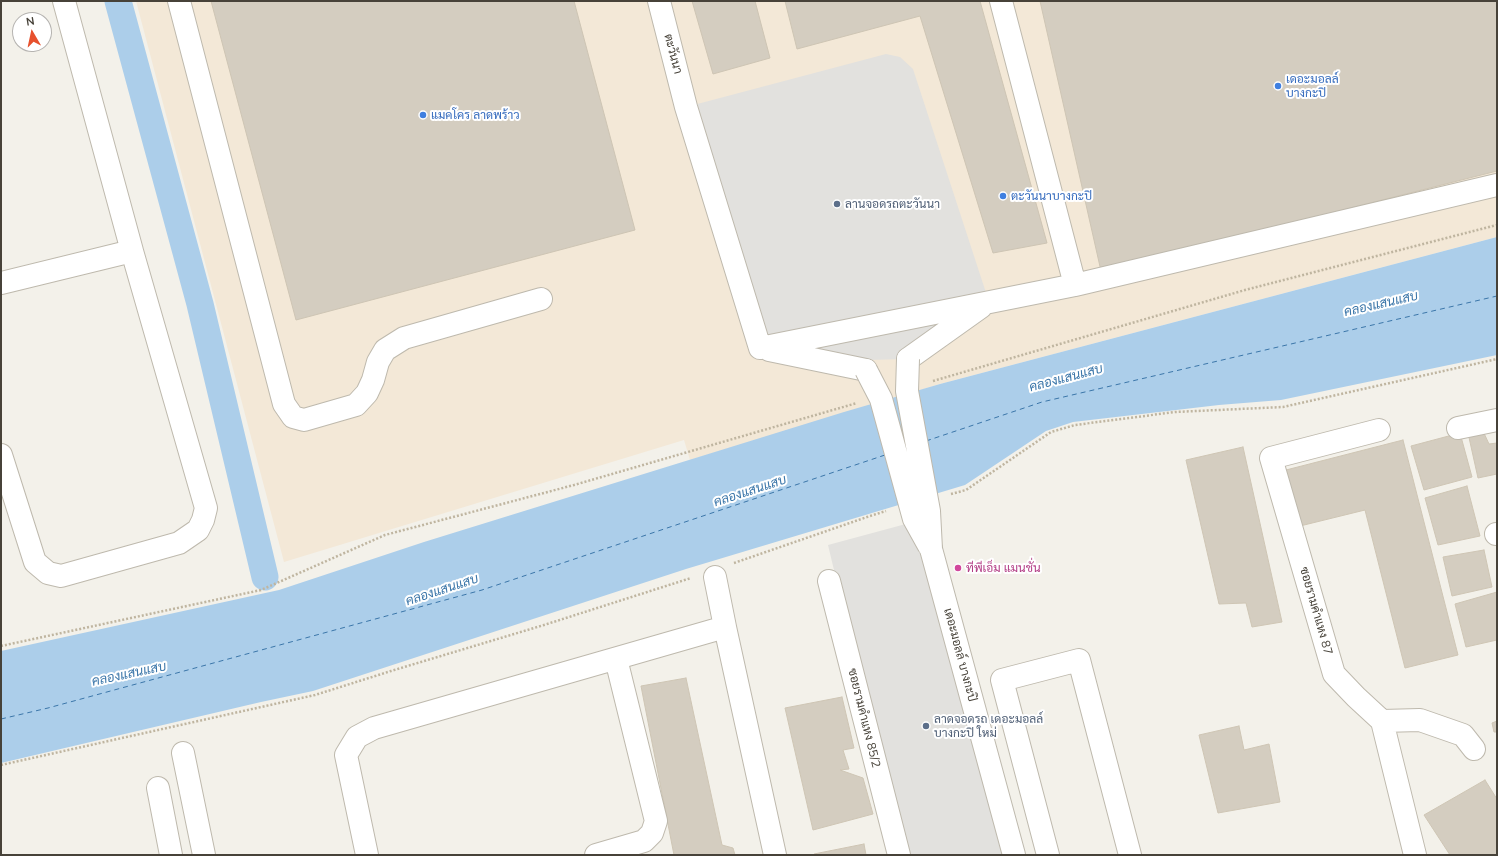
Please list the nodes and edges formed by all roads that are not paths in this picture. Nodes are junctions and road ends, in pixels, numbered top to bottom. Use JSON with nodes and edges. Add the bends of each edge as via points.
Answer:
{"nodes":[{"id":1,"x":64,"y":1,"type":"edge"},
{"id":2,"x":179,"y":1,"type":"edge"},
{"id":3,"x":659,"y":1,"type":"edge"},
{"id":4,"x":1001,"y":1,"type":"edge"},
{"id":5,"x":1497,"y":185,"type":"edge"},
{"id":6,"x":132,"y":251,"type":"junction"},
{"id":7,"x":1,"y":283,"type":"edge"},
{"id":8,"x":1075,"y":285,"type":"junction"},
{"id":9,"x":541,"y":299,"type":"dead end"},
{"id":10,"x":989,"y":302,"type":"junction"},
{"id":11,"x":760,"y":348,"type":"junction"},
{"id":12,"x":1497,"y":420,"type":"edge"},
{"id":13,"x":1458,"y":428,"type":"dead end"},
{"id":14,"x":1379,"y":430,"type":"dead end"},
{"id":15,"x":1,"y":456,"type":"edge"},
{"id":16,"x":931,"y":548,"type":"junction"},
{"id":17,"x":722,"y":571,"type":"road end"},
{"id":18,"x":829,"y":580,"type":"dead end"},
{"id":19,"x":725,"y":627,"type":"junction"},
{"id":20,"x":616,"y":659,"type":"junction"},
{"id":21,"x":1382,"y":721,"type":"junction"},
{"id":22,"x":1474,"y":749,"type":"dead end"},
{"id":23,"x":183,"y":753,"type":"dead end"},
{"id":24,"x":158,"y":788,"type":"dead end"},
{"id":25,"x":171,"y":855,"type":"edge"},
{"id":26,"x":204,"y":855,"type":"edge"},
{"id":27,"x":367,"y":855,"type":"edge"},
{"id":28,"x":596,"y":855,"type":"edge"},
{"id":29,"x":775,"y":855,"type":"edge"},
{"id":30,"x":899,"y":855,"type":"edge"},
{"id":31,"x":1014,"y":855,"type":"edge"},
{"id":32,"x":1048,"y":855,"type":"edge"},
{"id":33,"x":1130,"y":855,"type":"edge"},
{"id":34,"x":1415,"y":855,"type":"edge"}],
"edges":[{"from":1,"to":6,"type":"street"},
{"from":2,"to":9,"type":"street","via":[[284,404],[293,417],[304,420],[356,405],[367,393],[385,350],[404,338]]},
{"from":3,"to":11,"type":"street","name":"ตะวันนา","via":[[686,107]]},
{"from":4,"to":8,"type":"street"},
{"from":5,"to":8,"type":"street"},
{"from":6,"to":7,"type":"street"},
{"from":6,"to":15,"type":"street","via":[[206,508],[198,530],[179,543],[61,576],[48,573],[35,562]]},
{"from":8,"to":10,"type":"street"},
{"from":10,"to":11,"type":"street"},
{"from":10,"to":16,"type":"street","name":"เดอะมอลล์ บางกะปิ","bridge":true,"via":[[908,359],[906,391],[929,511]]},
{"from":11,"to":16,"type":"street","name":"เดอะมอลล์ บางกะปิ","bridge":true,"via":[[866,370],[881,400],[914,519]]},
{"from":12,"to":13,"type":"street"},
{"from":14,"to":21,"type":"street","name":"ซอยรามคำแหง 87","via":[[1271,458],[1334,674]]},
{"from":16,"to":31,"type":"street","name":"เดอะมอลล์ บางกะปิ"},
{"from":17,"to":19,"type":"street"},
{"from":18,"to":30,"type":"street","name":"ซอยรามคำแหง 85/2"},
{"from":19,"to":20,"type":"street"},
{"from":19,"to":29,"type":"street"},
{"from":20,"to":27,"type":"street","via":[[374,728],[357,738],[346,755]]},
{"from":20,"to":28,"type":"street","via":[[656,821],[652,833],[644,841]]},
{"from":21,"to":22,"type":"street","via":[[1420,720],[1463,734]]},
{"from":21,"to":34,"type":"street"},
{"from":23,"to":26,"type":"street"},
{"from":24,"to":25,"type":"street"},
{"from":32,"to":33,"type":"street","via":[[1002,680],[1079,660]]}]}
